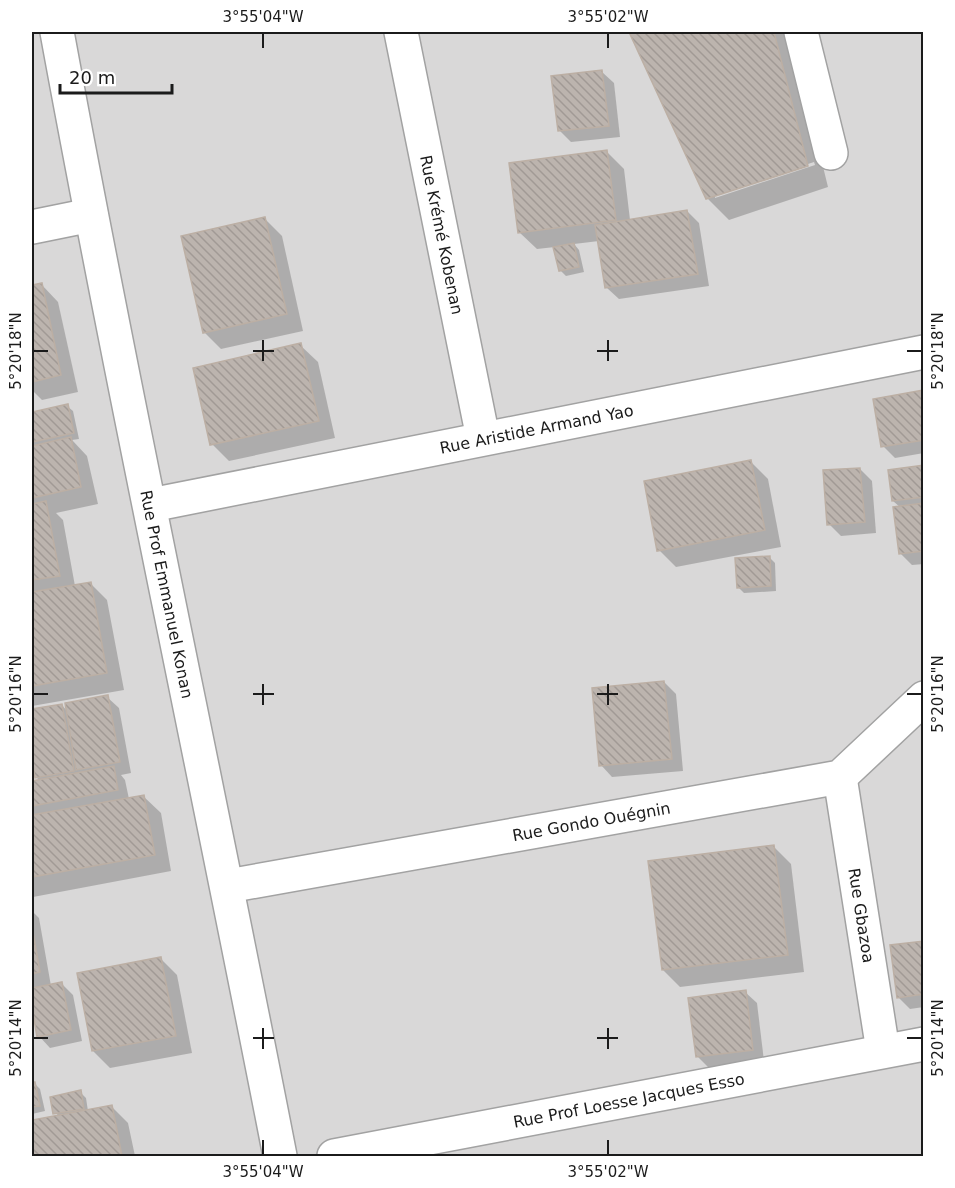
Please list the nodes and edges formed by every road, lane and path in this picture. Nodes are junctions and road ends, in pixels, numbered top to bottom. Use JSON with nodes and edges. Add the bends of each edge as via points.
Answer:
{"nodes":[{"id":1,"x":57,"y":32,"type":"edge"},
{"id":2,"x":400,"y":32,"type":"edge"},
{"id":3,"x":801,"y":32,"type":"edge"},
{"id":4,"x":831,"y":153,"type":"dead end"},
{"id":5,"x":91,"y":215,"type":"junction"},
{"id":6,"x":32,"y":227,"type":"edge"},
{"id":7,"x":924,"y":352,"type":"edge"},
{"id":8,"x":483,"y":438,"type":"junction"},
{"id":9,"x":151,"y":505,"type":"junction"},
{"id":10,"x":924,"y":698,"type":"edge"},
{"id":11,"x":840,"y":777,"type":"junction"},
{"id":12,"x":228,"y":886,"type":"junction"},
{"id":13,"x":924,"y":1044,"type":"edge"},
{"id":14,"x":883,"y":1051,"type":"junction"},
{"id":15,"x":280,"y":1156,"type":"edge"},
{"id":16,"x":334,"y":1156,"type":"edge"}],
"edges":[{"from":1,"to":5,"type":"street","name":"Rue Prof Emmanuel Konan"},
{"from":2,"to":8,"type":"street","name":"Rue Krémé Kobenan"},
{"from":3,"to":4,"type":"street"},
{"from":5,"to":6,"type":"street"},
{"from":5,"to":9,"type":"street","name":"Rue Prof Emmanuel Konan"},
{"from":7,"to":8,"type":"street","name":"Rue Aristide Armand Yao"},
{"from":8,"to":9,"type":"street","name":"Rue Aristide Armand Yao"},
{"from":9,"to":12,"type":"street","name":"Rue Prof Emmanuel Konan"},
{"from":10,"to":11,"type":"street"},
{"from":11,"to":12,"type":"street","name":"Rue Gondo Ouégnin"},
{"from":11,"to":14,"type":"street","name":"Rue Gbazoa"},
{"from":12,"to":15,"type":"street","name":"Rue Prof Emmanuel Konan"},
{"from":13,"to":14,"type":"street","name":"Rue Prof Loesse Jacques Esso"},
{"from":14,"to":16,"type":"street","name":"Rue Prof Loesse Jacques Esso"}]}
